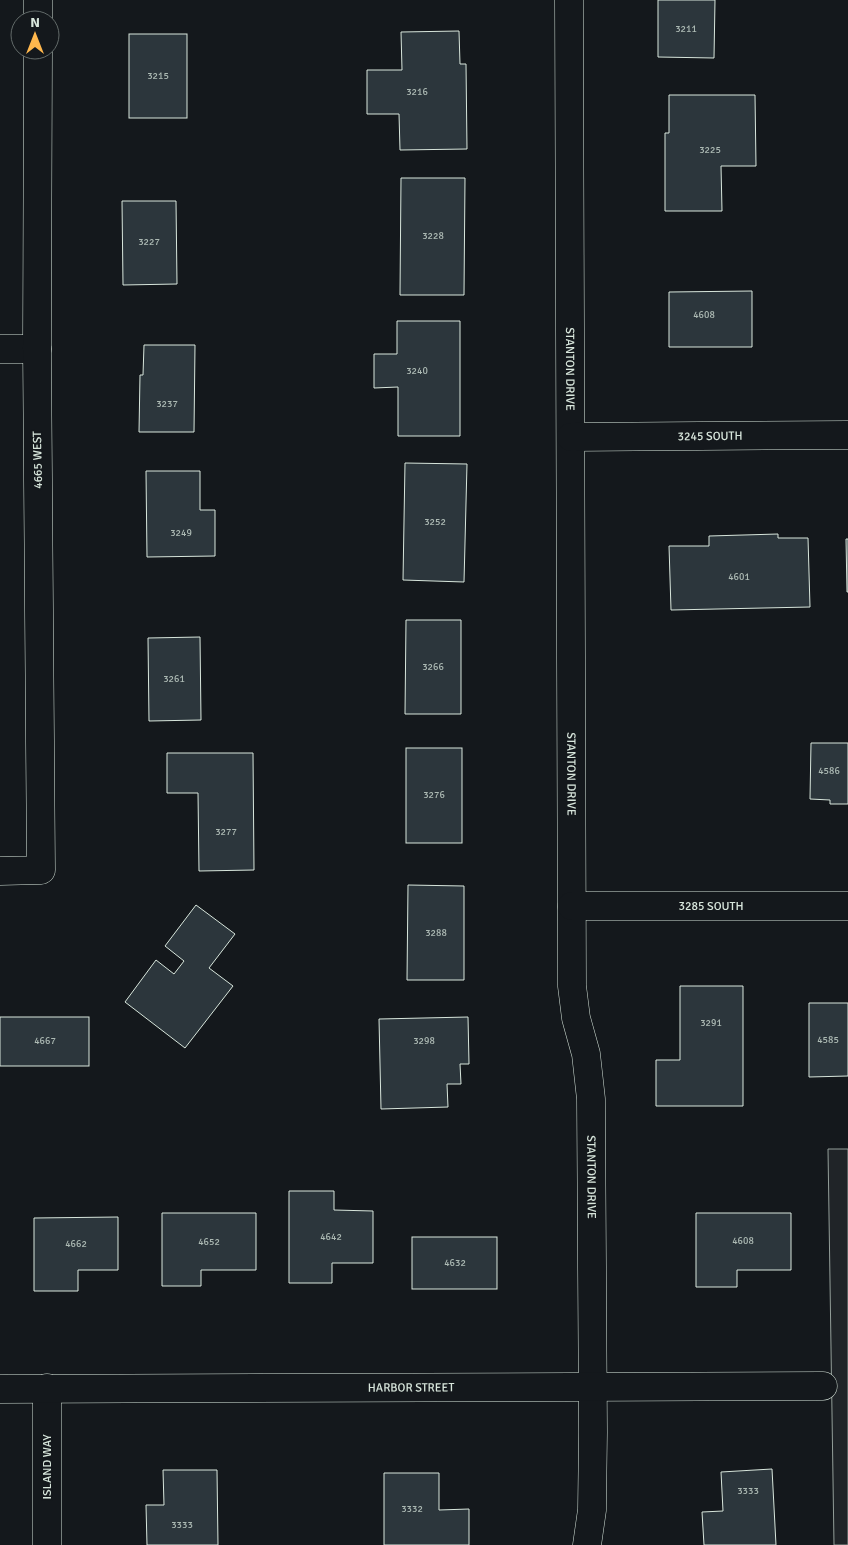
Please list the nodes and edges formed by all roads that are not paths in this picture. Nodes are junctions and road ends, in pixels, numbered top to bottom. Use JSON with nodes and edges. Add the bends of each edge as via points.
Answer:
{"nodes":[{"id":1,"x":570,"y":0,"type":"edge"},
{"id":2,"x":38,"y":60,"type":"edge"},
{"id":3,"x":0,"y":348,"type":"edge"},
{"id":4,"x":37,"y":349,"type":"junction"},
{"id":5,"x":848,"y":435,"type":"edge"},
{"id":6,"x":571,"y":437,"type":"junction"},
{"id":7,"x":0,"y":871,"type":"edge"},
{"id":8,"x":572,"y":906,"type":"junction"},
{"id":9,"x":848,"y":906,"type":"edge"},
{"id":10,"x":593,"y":1386,"type":"junction"},
{"id":11,"x":823,"y":1386,"type":"dead end"},
{"id":12,"x":0,"y":1388,"type":"edge"},
{"id":13,"x":47,"y":1388,"type":"junction"},
{"id":14,"x":47,"y":1545,"type":"edge"},
{"id":15,"x":587,"y":1545,"type":"edge"}],
"edges":[{"from":1,"to":6,"type":"street","name":"STANTON DRIVE"},
{"from":2,"to":4,"type":"street","name":"4665 WEST"},
{"from":3,"to":4,"type":"street"},
{"from":4,"to":7,"type":"street","name":"4665 WEST","via":[[42,870]]},
{"from":5,"to":6,"type":"street","name":"3245 SOUTH"},
{"from":6,"to":8,"type":"street","name":"STANTON DRIVE"},
{"from":8,"to":9,"type":"street","name":"3285 SOUTH"},
{"from":8,"to":10,"type":"street","name":"STANTON DRIVE","via":[[572,986],[576,1018],[586,1054],[591,1100]]},
{"from":10,"to":11,"type":"street","name":"HARBOR STREET"},
{"from":10,"to":13,"type":"street","name":"HARBOR STREET"},
{"from":10,"to":15,"type":"street","name":"STANTON DRIVE","via":[[593,1487]]},
{"from":12,"to":13,"type":"street","name":"HARBOR STREET"},
{"from":13,"to":14,"type":"street","name":"ISLAND WAY"}]}
